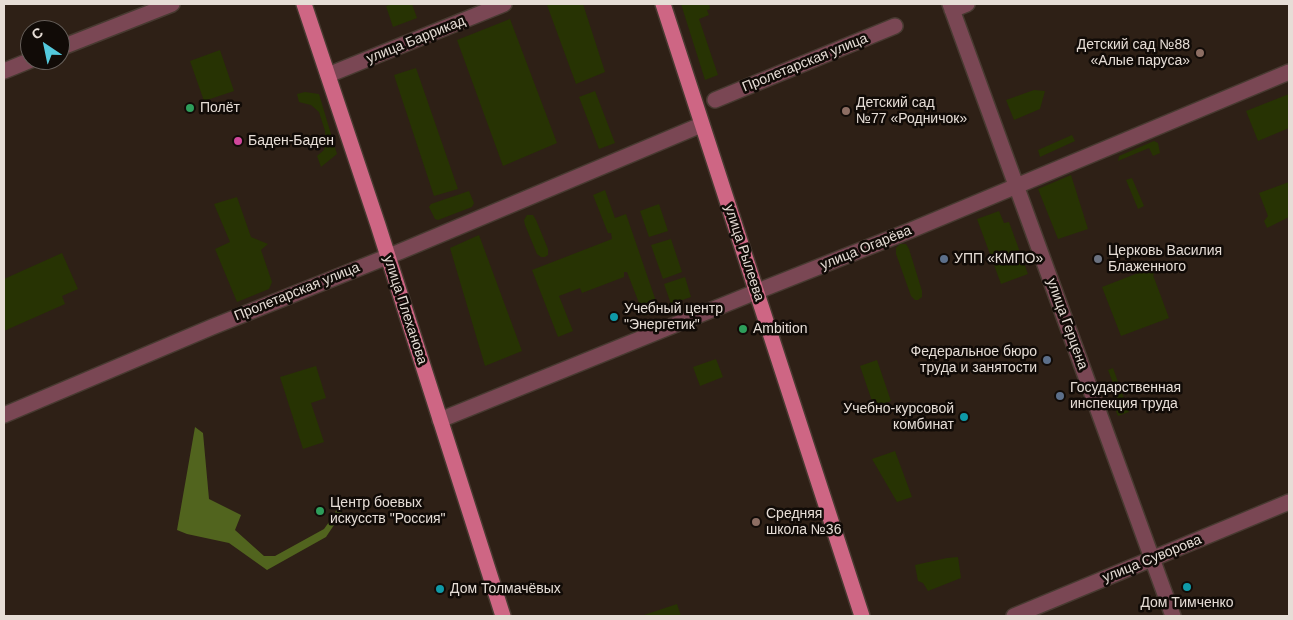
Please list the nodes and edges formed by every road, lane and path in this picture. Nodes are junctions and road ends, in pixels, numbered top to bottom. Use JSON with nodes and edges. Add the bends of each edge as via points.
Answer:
{"nodes":[{"id":1,"x":172,"y":4,"type":"edge"},
{"id":2,"x":304,"y":4,"type":"edge"},
{"id":3,"x":504,"y":4,"type":"edge"},
{"id":4,"x":663,"y":4,"type":"edge"},
{"id":5,"x":967,"y":4,"type":"edge"},
{"id":6,"x":951,"y":7,"type":"edge"},
{"id":7,"x":895,"y":26,"type":"dead end"},
{"id":8,"x":70,"y":44,"type":"edge"},
{"id":9,"x":20,"y":64,"type":"edge"},
{"id":10,"x":4,"y":71,"type":"edge"},
{"id":11,"x":1289,"y":72,"type":"edge"},
{"id":12,"x":328,"y":75,"type":"junction"},
{"id":13,"x":715,"y":100,"type":"dead end"},
{"id":14,"x":701,"y":125,"type":"junction"},
{"id":15,"x":1017,"y":186,"type":"junction"},
{"id":16,"x":388,"y":256,"type":"junction"},
{"id":17,"x":756,"y":292,"type":"junction"},
{"id":18,"x":4,"y":415,"type":"edge"},
{"id":19,"x":440,"y":420,"type":"junction"},
{"id":20,"x":1289,"y":502,"type":"edge"},
{"id":21,"x":1153,"y":558,"type":"junction"},
{"id":22,"x":504,"y":616,"type":"edge"},
{"id":23,"x":862,"y":616,"type":"edge"},
{"id":24,"x":1014,"y":616,"type":"edge"},
{"id":25,"x":1173,"y":616,"type":"edge"}],
"edges":[{"from":1,"to":8,"type":"street"},
{"from":2,"to":12,"type":"main road","name":"улица Плеханова"},
{"from":3,"to":12,"type":"street","name":"улица Баррикад"},
{"from":4,"to":14,"type":"main road","name":"улица Рылеева"},
{"from":5,"to":6,"type":"street"},
{"from":6,"to":15,"type":"street","name":"улица Герцена"},
{"from":7,"to":13,"type":"street","name":"Пролетарская улица"},
{"from":9,"to":10,"type":"street"},
{"from":11,"to":15,"type":"street","name":"улица Огарёва"},
{"from":12,"to":16,"type":"main road","name":"улица Плеханова"},
{"from":14,"to":16,"type":"street","name":"Пролетарская улица"},
{"from":14,"to":17,"type":"main road","name":"улица Рылеева"},
{"from":15,"to":17,"type":"street","name":"улица Огарёва"},
{"from":15,"to":21,"type":"street","name":"улица Герцена"},
{"from":16,"to":18,"type":"street","name":"Пролетарская улица"},
{"from":16,"to":19,"type":"main road","name":"улица Плеханова"},
{"from":17,"to":19,"type":"street","name":"улица Огарёва"},
{"from":17,"to":23,"type":"main road","name":"улица Рылеева"},
{"from":19,"to":22,"type":"main road","name":"улица Плеханова"},
{"from":20,"to":21,"type":"street","name":"улица Суворова"},
{"from":21,"to":24,"type":"street","name":"улица Суворова"},
{"from":21,"to":25,"type":"street","name":"улица Герцена"}]}
